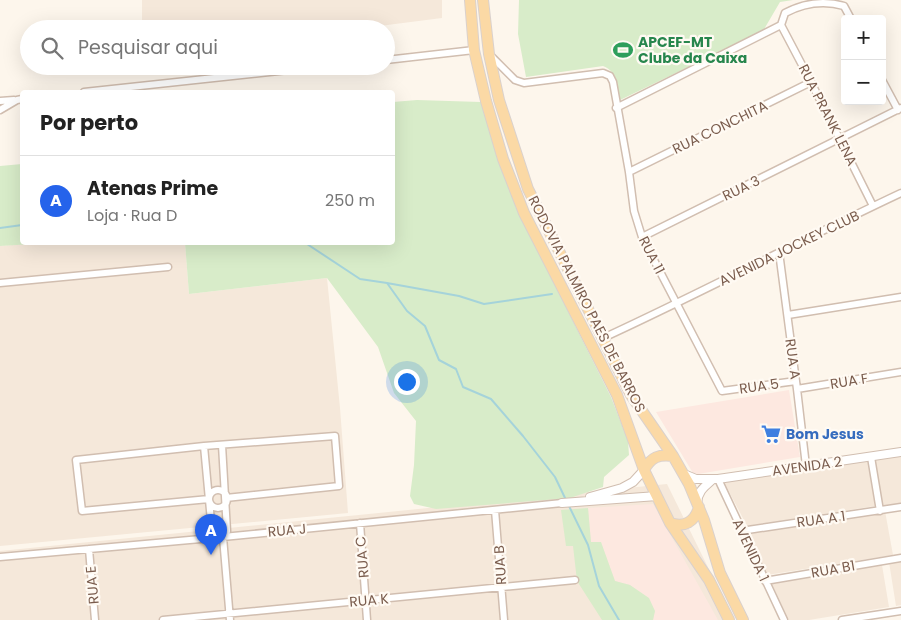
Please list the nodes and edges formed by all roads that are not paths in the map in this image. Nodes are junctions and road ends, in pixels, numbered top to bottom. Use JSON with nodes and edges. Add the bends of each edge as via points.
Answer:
{"nodes":[{"id":1,"x":470,"y":0,"type":"edge"},
{"id":2,"x":483,"y":0,"type":"edge"},
{"id":3,"x":849,"y":15,"type":"edge"},
{"id":4,"x":781,"y":25,"type":"junction"},
{"id":5,"x":474,"y":50,"type":"junction"},
{"id":6,"x":489,"y":54,"type":"junction"},
{"id":7,"x":395,"y":59,"type":"edge"},
{"id":8,"x":242,"y":75,"type":"edge"},
{"id":9,"x":811,"y":82,"type":"junction"},
{"id":10,"x":886,"y":87,"type":"edge"},
{"id":11,"x":103,"y":90,"type":"edge"},
{"id":12,"x":20,"y":100,"type":"edge"},
{"id":13,"x":0,"y":101,"type":"edge"},
{"id":14,"x":616,"y":108,"type":"junction"},
{"id":15,"x":899,"y":109,"type":"edge"},
{"id":16,"x":0,"y":110,"type":"edge"},
{"id":17,"x":840,"y":139,"type":"junction"},
{"id":18,"x":629,"y":172,"type":"junction"},
{"id":19,"x":901,"y":194,"type":"edge"},
{"id":20,"x":873,"y":206,"type":"junction"},
{"id":21,"x":642,"y":236,"type":"junction"},
{"id":22,"x":779,"y":252,"type":"junction"},
{"id":23,"x":168,"y":268,"type":"dead end"},
{"id":24,"x":0,"y":284,"type":"edge"},
{"id":25,"x":901,"y":297,"type":"edge"},
{"id":26,"x":677,"y":304,"type":"junction"},
{"id":27,"x":788,"y":315,"type":"junction"},
{"id":28,"x":603,"y":338,"type":"junction"},
{"id":29,"x":901,"y":372,"type":"edge"},
{"id":30,"x":796,"y":381,"type":"junction"},
{"id":31,"x":797,"y":389,"type":"junction"},
{"id":32,"x":722,"y":392,"type":"joint"},
{"id":33,"x":222,"y":445,"type":"junction"},
{"id":34,"x":204,"y":446,"type":"junction"},
{"id":35,"x":901,"y":452,"type":"edge"},
{"id":36,"x":673,"y":456,"type":"junction"},
{"id":37,"x":871,"y":457,"type":"junction"},
{"id":38,"x":806,"y":466,"type":"junction"},
{"id":39,"x":644,"y":470,"type":"junction"},
{"id":40,"x":684,"y":474,"type":"junction"},
{"id":41,"x":715,"y":479,"type":"junction"},
{"id":42,"x":657,"y":496,"type":"junction"},
{"id":43,"x":226,"y":498,"type":"junction"},
{"id":44,"x":209,"y":499,"type":"junction"},
{"id":45,"x":574,"y":502,"type":"junction"},
{"id":46,"x":562,"y":503,"type":"joint"},
{"id":47,"x":698,"y":505,"type":"junction"},
{"id":48,"x":901,"y":507,"type":"edge"},
{"id":49,"x":496,"y":510,"type":"junction"},
{"id":50,"x":880,"y":511,"type":"junction"},
{"id":51,"x":670,"y":523,"type":"junction"},
{"id":52,"x":360,"y":524,"type":"junction"},
{"id":53,"x":227,"y":530,"type":"dead end"},
{"id":54,"x":741,"y":531,"type":"junction"},
{"id":55,"x":212,"y":532,"type":"dead end"},
{"id":56,"x":223,"y":537,"type":"junction"},
{"id":57,"x":89,"y":549,"type":"junction"},
{"id":58,"x":0,"y":557,"type":"edge"},
{"id":59,"x":901,"y":558,"type":"edge"},
{"id":60,"x":576,"y":580,"type":"dead end"},
{"id":61,"x":765,"y":581,"type":"junction"},
{"id":62,"x":501,"y":588,"type":"junction"},
{"id":63,"x":366,"y":601,"type":"junction"},
{"id":64,"x":901,"y":611,"type":"edge"},
{"id":65,"x":230,"y":617,"type":"edge"},
{"id":66,"x":95,"y":620,"type":"edge"},
{"id":67,"x":163,"y":620,"type":"edge"},
{"id":68,"x":367,"y":620,"type":"edge"},
{"id":69,"x":504,"y":620,"type":"edge"},
{"id":70,"x":729,"y":620,"type":"edge"},
{"id":71,"x":743,"y":620,"type":"edge"},
{"id":72,"x":784,"y":620,"type":"edge"},
{"id":73,"x":842,"y":620,"type":"edge"}],
"edges":[{"from":1,"to":5,"type":"main road","name":"RODOVIA PALMIRO PAES DE BARROS"},
{"from":2,"to":6,"type":"main road","name":"RODOVIA PALMIRO PAES DE BARROS"},
{"from":3,"to":4,"type":"street","via":[[844,6],[832,2],[800,5],[785,13]]},
{"from":4,"to":9,"type":"street","name":"RUA PRANK LENA"},
{"from":4,"to":14,"type":"street"},
{"from":5,"to":7,"type":"street"},
{"from":5,"to":39,"type":"main road","name":"RODOVIA PALMIRO PAES DE BARROS","via":[[503,159],[524,213],[617,395]]},
{"from":6,"to":14,"type":"street","name":"RUA 11","via":[[516,80],[524,83],[603,73],[613,82]]},
{"from":6,"to":28,"type":"main road","name":"RODOVIA PALMIRO PAES DE BARROS","via":[[499,100],[528,189]]},
{"from":8,"to":11,"type":"street"},
{"from":9,"to":17,"type":"street","name":"RUA PRANK LENA"},
{"from":9,"to":18,"type":"street","name":"RUA CONCHITA"},
{"from":10,"to":15,"type":"street"},
{"from":12,"to":13,"type":"street"},
{"from":12,"to":16,"type":"street"},
{"from":14,"to":18,"type":"street","name":"RUA 11"},
{"from":15,"to":17,"type":"street","name":"RUA 3"},
{"from":17,"to":20,"type":"street","name":"RUA PRANK LENA"},
{"from":17,"to":21,"type":"street","name":"RUA 3"},
{"from":18,"to":21,"type":"street","name":"RUA 11","via":[[634,211]]},
{"from":19,"to":20,"type":"street","name":"AVENIDA JOCKEY CLUB"},
{"from":20,"to":22,"type":"street","name":"AVENIDA JOCKEY CLUB"},
{"from":21,"to":26,"type":"street","name":"RUA 11"},
{"from":22,"to":26,"type":"street","name":"AVENIDA JOCKEY CLUB"},
{"from":22,"to":27,"type":"street","name":"RUA A"},
{"from":23,"to":24,"type":"street"},
{"from":25,"to":27,"type":"street"},
{"from":26,"to":28,"type":"street","name":"AVENIDA JOCKEY CLUB"},
{"from":26,"to":32,"type":"street","name":"RUA 11"},
{"from":27,"to":30,"type":"street","name":"RUA A"},
{"from":28,"to":36,"type":"main road","name":"RODOVIA PALMIRO PAES DE BARROS","via":[[631,395]]},
{"from":29,"to":31,"type":"street","name":"RUA F"},
{"from":30,"to":31,"type":"street","name":"RUA A"},
{"from":30,"to":32,"type":"street","name":"RUA 5"},
{"from":31,"to":38,"type":"street","name":"RUA A"},
{"from":33,"to":34,"type":"street"},
{"from":33,"to":43,"type":"street"},
{"from":33,"to":43,"type":"street","via":[[335,436],[339,486]]},
{"from":34,"to":44,"type":"street"},
{"from":34,"to":44,"type":"street","via":[[76,460],[82,511]]},
{"from":35,"to":37,"type":"street","name":"AVENIDA 2"},
{"from":36,"to":39,"type":"main road","via":[[655,457]]},
{"from":36,"to":40,"type":"main road","name":"RODOVIA PALMIRO PAES DE BARROS"},
{"from":37,"to":38,"type":"street","name":"AVENIDA 2"},
{"from":37,"to":50,"type":"street"},
{"from":38,"to":41,"type":"street","name":"AVENIDA 2"},
{"from":39,"to":42,"type":"main road","name":"RODOVIA PALMIRO PAES DE BARROS"},
{"from":39,"to":45,"type":"street","name":"RUA J","via":[[622,488]]},
{"from":40,"to":41,"type":"street","name":"AVENIDA 2","via":[[696,479]]},
{"from":40,"to":47,"type":"main road","name":"RODOVIA PALMIRO PAES DE BARROS"},
{"from":41,"to":47,"type":"street","via":[[701,489]]},
{"from":41,"to":54,"type":"street","name":"AVENIDA 1"},
{"from":42,"to":45,"type":"street","name":"RUA J"},
{"from":42,"to":51,"type":"main road","name":"RODOVIA PALMIRO PAES DE BARROS"},
{"from":43,"to":44,"type":"street","via":[[225,503],[218,507]]},
{"from":43,"to":44,"type":"street","via":[[224,492],[218,490],[212,492]]},
{"from":43,"to":53,"type":"street"},
{"from":44,"to":55,"type":"street"},
{"from":45,"to":46,"type":"street","name":"RUA J"},
{"from":46,"to":49,"type":"street","name":"RUA J"},
{"from":47,"to":51,"type":"main road","via":[[694,519],[689,523]]},
{"from":47,"to":71,"type":"main road","name":"RODOVIA PALMIRO PAES DE BARROS","via":[[720,573]]},
{"from":48,"to":50,"type":"street","name":"RUA A 1"},
{"from":49,"to":52,"type":"street","name":"RUA J"},
{"from":49,"to":62,"type":"street","name":"RUA B"},
{"from":50,"to":54,"type":"street","name":"RUA A 1"},
{"from":51,"to":70,"type":"main road","name":"RODOVIA PALMIRO PAES DE BARROS","via":[[709,580]]},
{"from":52,"to":56,"type":"street","name":"RUA J"},
{"from":52,"to":63,"type":"street","name":"RUA C"},
{"from":54,"to":61,"type":"street","name":"AVENIDA 1"},
{"from":56,"to":57,"type":"street","name":"RUA J"},
{"from":56,"to":65,"type":"street"},
{"from":57,"to":58,"type":"street","name":"RUA J"},
{"from":57,"to":66,"type":"street","name":"RUA E"},
{"from":59,"to":61,"type":"street","name":"RUA B1"},
{"from":60,"to":62,"type":"street","name":"RUA K"},
{"from":61,"to":72,"type":"street","name":"AVENIDA 1"},
{"from":62,"to":63,"type":"street","name":"RUA K"},
{"from":62,"to":69,"type":"street","name":"RUA B"},
{"from":63,"to":65,"type":"street","name":"RUA K"},
{"from":63,"to":68,"type":"street","name":"RUA C"},
{"from":64,"to":73,"type":"street"},
{"from":65,"to":67,"type":"street","name":"RUA K"}]}
